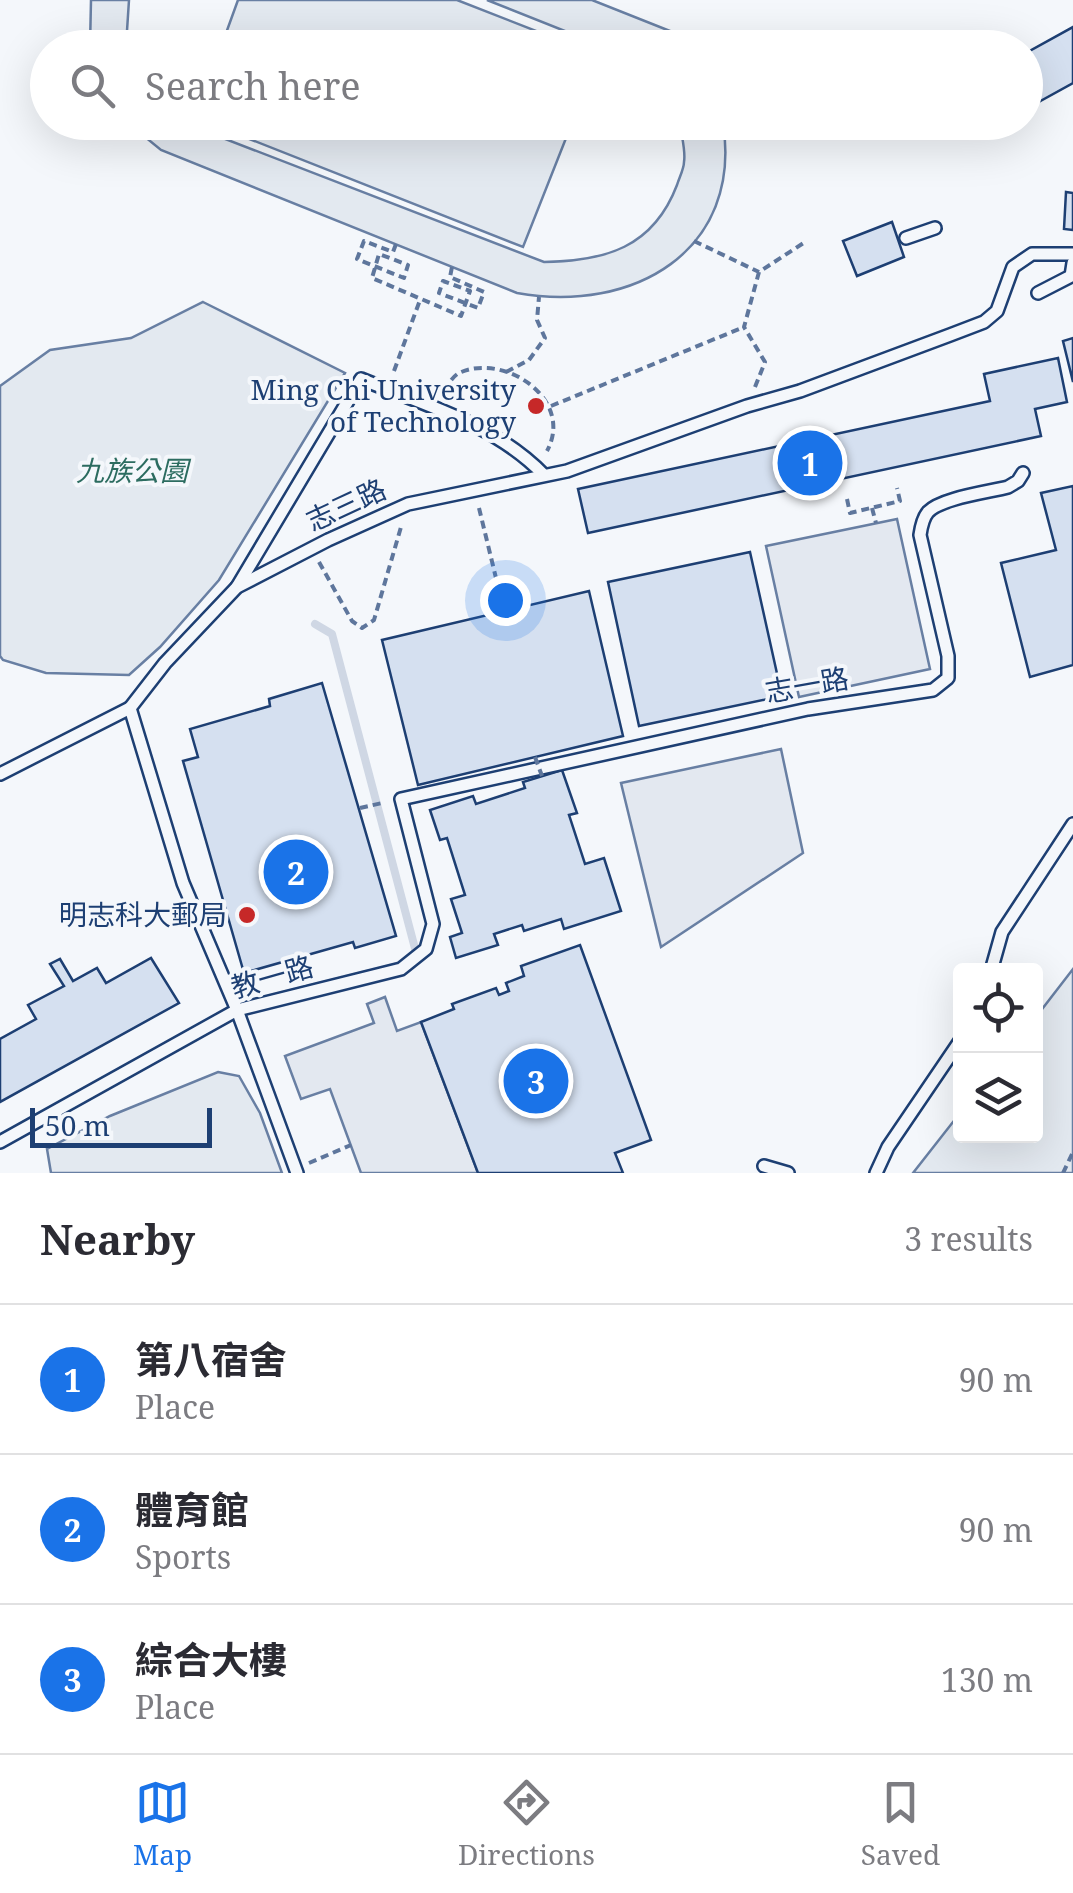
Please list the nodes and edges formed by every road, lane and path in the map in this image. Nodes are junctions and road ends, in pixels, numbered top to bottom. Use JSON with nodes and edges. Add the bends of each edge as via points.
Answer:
{"nodes":[{"id":1,"x":935,"y":228,"type":"dead end"},
{"id":2,"x":906,"y":238,"type":"dead end"},
{"id":3,"x":694,"y":241,"type":"dead end"},
{"id":4,"x":805,"y":242,"type":"dead end"},
{"id":5,"x":396,"y":244,"type":"dead end"},
{"id":6,"x":1073,"y":254,"type":"edge"},
{"id":7,"x":1073,"y":263,"type":"edge"},
{"id":8,"x":452,"y":267,"type":"dead end"},
{"id":9,"x":758,"y":272,"type":"junction"},
{"id":10,"x":1038,"y":293,"type":"dead end"},
{"id":11,"x":539,"y":297,"type":"dead end"},
{"id":12,"x":420,"y":298,"type":"junction"},
{"id":13,"x":744,"y":327,"type":"junction"},
{"id":14,"x":505,"y":373,"type":"junction"},
{"id":15,"x":387,"y":389,"type":"junction"},
{"id":16,"x":551,"y":406,"type":"junction"},
{"id":17,"x":747,"y":406,"type":"junction"},
{"id":18,"x":436,"y":408,"type":"junction"},
{"id":19,"x":540,"y":471,"type":"junction"},
{"id":20,"x":1023,"y":473,"type":"dead end"},
{"id":21,"x":475,"y":488,"type":"junction"},
{"id":22,"x":897,"y":488,"type":"dead end"},
{"id":23,"x":846,"y":499,"type":"dead end"},
{"id":24,"x":408,"y":504,"type":"junction"},
{"id":25,"x":872,"y":508,"type":"junction"},
{"id":26,"x":876,"y":524,"type":"dead end"},
{"id":27,"x":312,"y":548,"type":"junction"},
{"id":28,"x":237,"y":586,"type":"junction"},
{"id":29,"x":504,"y":611,"type":"dead end"},
{"id":30,"x":130,"y":708,"type":"junction"},
{"id":31,"x":535,"y":757,"type":"dead end"},
{"id":32,"x":0,"y":774,"type":"edge"},
{"id":33,"x":542,"y":776,"type":"dead end"},
{"id":34,"x":402,"y":799,"type":"junction"},
{"id":35,"x":360,"y":808,"type":"dead end"},
{"id":36,"x":1073,"y":824,"type":"edge"},
{"id":37,"x":994,"y":963,"type":"edge"},
{"id":38,"x":237,"y":1010,"type":"junction"},
{"id":39,"x":953,"y":1052,"type":"edge"},
{"id":40,"x":0,"y":1142,"type":"edge"},
{"id":41,"x":351,"y":1146,"type":"dead end"},
{"id":42,"x":1073,"y":1152,"type":"edge"},
{"id":43,"x":764,"y":1166,"type":"dead end"},
{"id":44,"x":296,"y":1171,"type":"edge"},
{"id":45,"x":788,"y":1173,"type":"edge"},
{"id":46,"x":876,"y":1173,"type":"edge"},
{"id":47,"x":1063,"y":1173,"type":"edge"}],
"edges":[{"from":1,"to":2,"type":"lane"},
{"from":3,"to":9,"type":"path"},
{"from":4,"to":9,"type":"path"},
{"from":5,"to":12,"type":"path","via":[[393,252],[364,241],[357,258],[373,265],[388,271],[404,278],[408,265],[379,254],[376,266],[372,278]]},
{"from":6,"to":17,"type":"lane","name":"志三路","via":[[1032,254],[1013,267],[996,310],[984,322]]},
{"from":7,"to":10,"type":"lane","via":[[1072,276]]},
{"from":8,"to":12,"type":"path","via":[[450,277],[484,292],[478,308],[465,303],[452,298],[439,292],[443,281],[470,291],[466,304],[461,316]]},
{"from":9,"to":13,"type":"path"},
{"from":11,"to":14,"type":"path","via":[[536,320],[545,338],[530,360]]},
{"from":12,"to":15,"type":"path"},
{"from":13,"to":16,"type":"path"},
{"from":13,"to":17,"type":"path","via":[[766,362]]},
{"from":14,"to":16,"type":"path","via":[[540,391]]},
{"from":14,"to":18,"type":"path","via":[[457,374]]},
{"from":15,"to":18,"type":"lane"},
{"from":15,"to":28,"type":"lane","via":[[361,379]]},
{"from":16,"to":19,"type":"path","via":[[555,424]]},
{"from":17,"to":19,"type":"lane","name":"志三路","via":[[567,471]]},
{"from":18,"to":19,"type":"lane","via":[[523,454]]},
{"from":19,"to":21,"type":"lane","name":"志三路"},
{"from":20,"to":34,"type":"lane","name":"志一路","via":[[1008,487],[927,512],[920,536],[948,656],[948,678],[932,690],[808,709]]},
{"from":21,"to":24,"type":"lane","name":"志三路"},
{"from":21,"to":29,"type":"path"},
{"from":22,"to":25,"type":"path","via":[[900,501]]},
{"from":23,"to":25,"type":"path","via":[[850,513]]},
{"from":24,"to":27,"type":"lane","name":"志三路"},
{"from":24,"to":27,"type":"path","via":[[374,620],[362,628]]},
{"from":25,"to":26,"type":"path"},
{"from":27,"to":28,"type":"lane","name":"志三路"},
{"from":28,"to":30,"type":"lane","name":"志三路"},
{"from":30,"to":32,"type":"lane"},
{"from":30,"to":38,"type":"lane","via":[[183,884]]},
{"from":31,"to":33,"type":"path","bridge":true},
{"from":34,"to":35,"type":"path"},
{"from":34,"to":38,"type":"lane","name":"教一路","via":[[433,924],[426,948],[401,969]]},
{"from":36,"to":37,"type":"lane","via":[[1002,932]]},
{"from":38,"to":40,"type":"lane","name":"教一路"},
{"from":38,"to":44,"type":"lane"},
{"from":39,"to":46,"type":"lane"},
{"from":41,"to":44,"type":"path"},
{"from":42,"to":47,"type":"path"},
{"from":43,"to":45,"type":"lane"}]}
